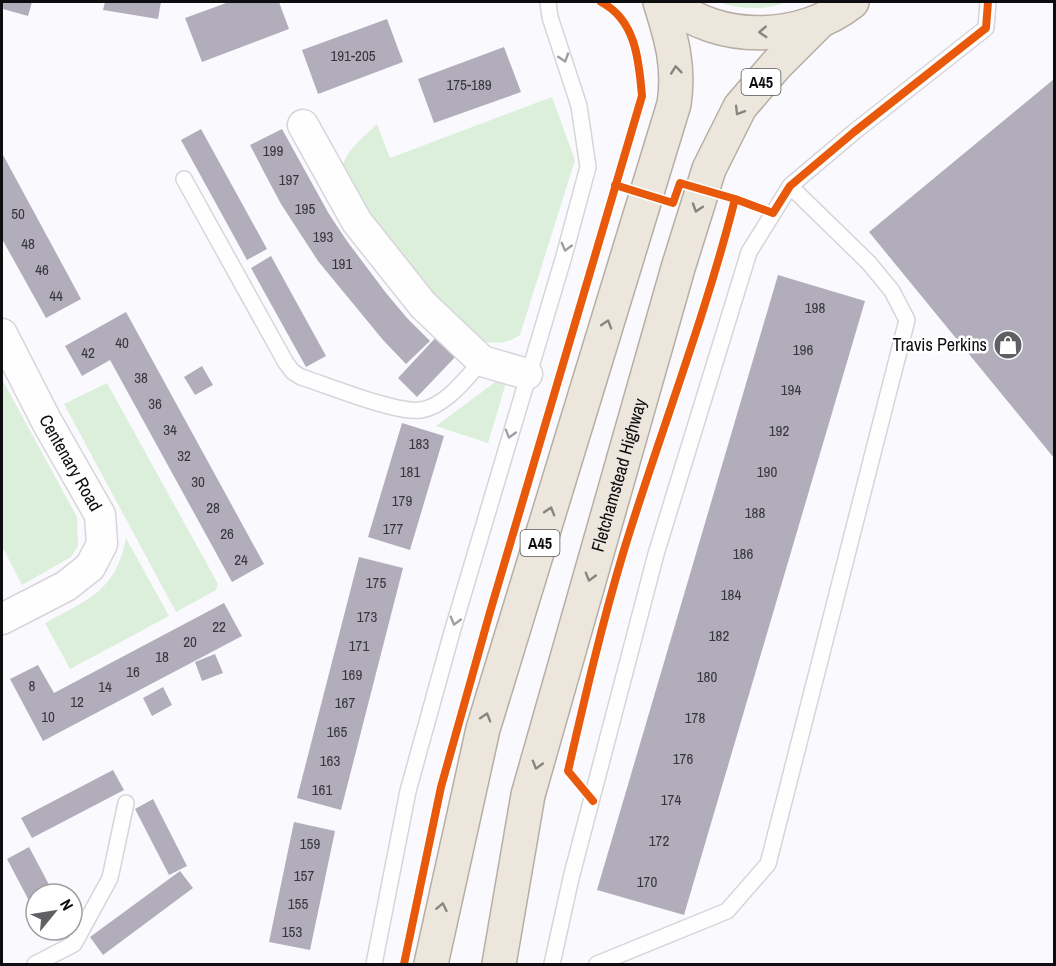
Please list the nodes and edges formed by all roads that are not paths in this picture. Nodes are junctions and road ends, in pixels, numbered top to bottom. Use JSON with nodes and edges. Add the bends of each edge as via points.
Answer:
{"nodes":[{"id":1,"x":548,"y":2,"type":"edge"},
{"id":2,"x":660,"y":2,"type":"edge"},
{"id":3,"x":669,"y":2,"type":"edge"},
{"id":4,"x":852,"y":2,"type":"edge"},
{"id":5,"x":988,"y":2,"type":"edge"},
{"id":6,"x":820,"y":21,"type":"junction"},
{"id":7,"x":303,"y":125,"type":"dead end"},
{"id":8,"x":184,"y":179,"type":"dead end"},
{"id":9,"x":790,"y":186,"type":"junction"},
{"id":10,"x":2,"y":334,"type":"edge"},
{"id":11,"x":482,"y":361,"type":"junction"},
{"id":12,"x":527,"y":374,"type":"junction"},
{"id":13,"x":2,"y":619,"type":"edge"},
{"id":14,"x":126,"y":803,"type":"dead end"},
{"id":15,"x":35,"y":964,"type":"edge"},
{"id":16,"x":374,"y":964,"type":"edge"},
{"id":17,"x":431,"y":964,"type":"edge"},
{"id":18,"x":499,"y":964,"type":"edge"},
{"id":19,"x":552,"y":964,"type":"edge"},
{"id":20,"x":597,"y":964,"type":"edge"}],
"edges":[{"from":1,"to":12,"type":"lane","one_way":true,"via":[[579,106],[588,167]]},
{"from":17,"to":2,"type":"highway","number":"A45","one_way":true,"via":[[483,729],[674,104],[677,84],[673,42]]},
{"from":6,"to":3,"type":"highway","number":"A45","one_way":true,"via":[[754,33],[708,26]]},
{"from":4,"to":6,"type":"highway","number":"A45"},
{"from":5,"to":9,"type":"lane","via":[[986,28]]},
{"from":6,"to":18,"type":"highway","name":"Fletchamstead Highway","number":"A45","one_way":true,"via":[[740,107],[709,170],[528,795]]},
{"from":7,"to":11,"type":"street","via":[[357,222],[423,305]]},
{"from":8,"to":11,"type":"lane","via":[[293,372],[400,409],[421,410],[449,394]]},
{"from":9,"to":19,"type":"lane","via":[[749,252],[663,532]]},
{"from":9,"to":20,"type":"lane","via":[[869,263],[892,291],[907,320],[768,864],[727,911]]},
{"from":10,"to":13,"type":"street","name":"Centenary Road","via":[[100,515],[102,544],[90,567],[66,586]]},
{"from":11,"to":12,"type":"street"},
{"from":12,"to":16,"type":"lane","one_way":true,"via":[[408,790]]},
{"from":14,"to":15,"type":"lane","via":[[110,878],[74,944]]}]}
